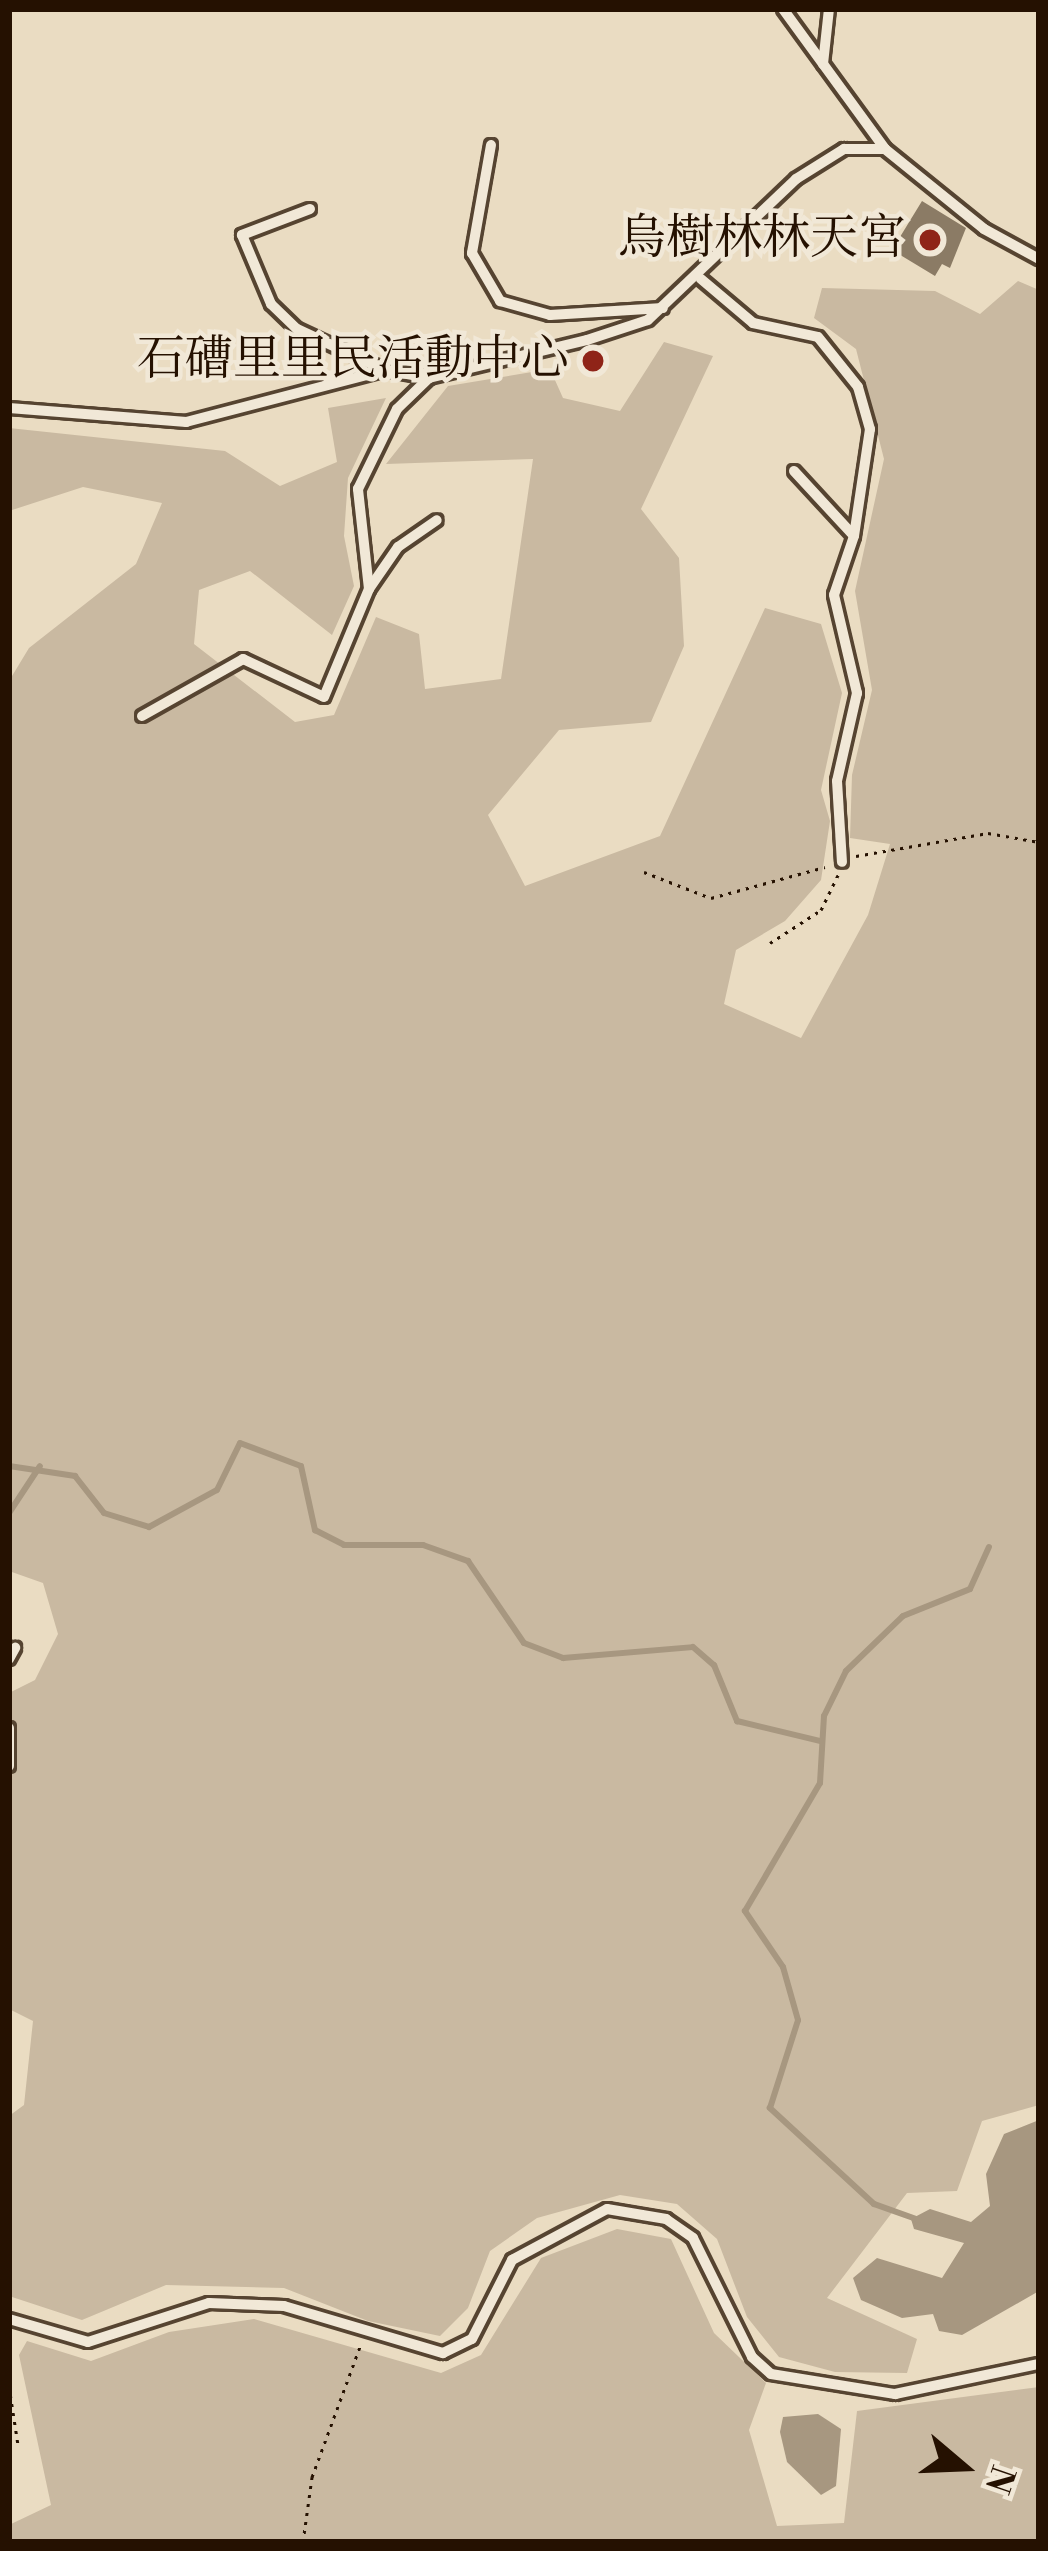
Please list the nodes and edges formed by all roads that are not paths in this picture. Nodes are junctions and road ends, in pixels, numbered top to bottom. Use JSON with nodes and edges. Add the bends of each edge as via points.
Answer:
{"nodes":[{"id":1,"x":783,"y":9,"type":"edge"},
{"id":2,"x":829,"y":9,"type":"edge"},
{"id":3,"x":823,"y":64,"type":"junction"},
{"id":4,"x":491,"y":145,"type":"dead end"},
{"id":5,"x":886,"y":149,"type":"junction"},
{"id":6,"x":310,"y":209,"type":"dead end"},
{"id":7,"x":1039,"y":259,"type":"edge"},
{"id":8,"x":701,"y":279,"type":"junction"},
{"id":9,"x":663,"y":308,"type":"junction"},
{"id":10,"x":385,"y":370,"type":"junction"},
{"id":11,"x":429,"y":378,"type":"junction"},
{"id":12,"x":9,"y":408,"type":"edge"},
{"id":13,"x":794,"y":472,"type":"dead end"},
{"id":14,"x":437,"y":520,"type":"dead end"},
{"id":15,"x":854,"y":536,"type":"junction"},
{"id":16,"x":369,"y":589,"type":"junction"},
{"id":17,"x":142,"y":716,"type":"dead end"},
{"id":18,"x":842,"y":862,"type":"road end"},
{"id":19,"x":9,"y":1728,"type":"edge"},
{"id":20,"x":9,"y":1766,"type":"edge"},
{"id":21,"x":9,"y":2320,"type":"edge"},
{"id":22,"x":1039,"y":2364,"type":"edge"}],
"edges":[{"from":1,"to":3,"type":"lane"},
{"from":2,"to":3,"type":"lane"},
{"from":3,"to":5,"type":"lane"},
{"from":4,"to":9,"type":"lane","via":[[472,253],[500,301],[550,315]]},
{"from":5,"to":7,"type":"lane","via":[[984,229]]},
{"from":5,"to":8,"type":"lane","via":[[844,148],[819,160]]},
{"from":6,"to":10,"type":"lane","via":[[242,235],[271,304],[297,329]]},
{"from":8,"to":9,"type":"lane"},
{"from":8,"to":15,"type":"lane","via":[[753,323],[818,337],[858,387],[870,429]]},
{"from":9,"to":11,"type":"lane","via":[[541,354]]},
{"from":10,"to":11,"type":"lane"},
{"from":10,"to":12,"type":"lane","via":[[186,422]]},
{"from":11,"to":16,"type":"lane","via":[[397,409],[358,489]]},
{"from":13,"to":15,"type":"lane"},
{"from":14,"to":16,"type":"lane","via":[[398,547]]},
{"from":15,"to":18,"type":"lane","via":[[834,595],[857,693],[837,781]]},
{"from":16,"to":17,"type":"lane","via":[[324,698],[243,659]]},
{"from":19,"to":20,"type":"lane"},
{"from":21,"to":22,"type":"lane","via":[[88,2342],[209,2303],[284,2306],[364,2337],[443,2354],[472,2339],[512,2260],[607,2209],[666,2218],[692,2238],[752,2357],[771,2374],[895,2394]]}]}
